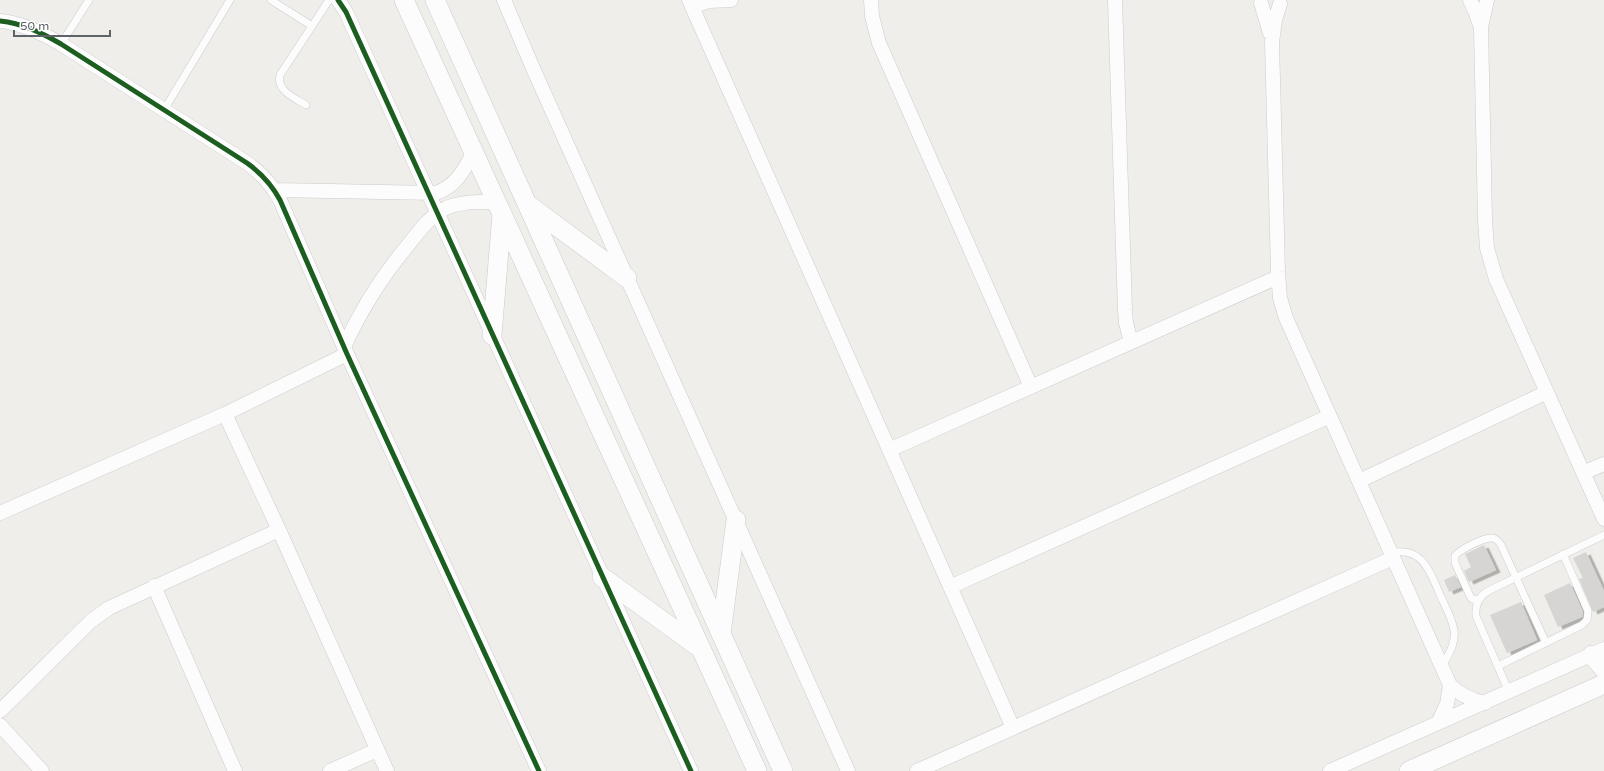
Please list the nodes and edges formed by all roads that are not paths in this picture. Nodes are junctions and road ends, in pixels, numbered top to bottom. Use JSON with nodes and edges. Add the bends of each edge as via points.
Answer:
{"nodes":[{"id":1,"x":88,"y":0,"type":"edge"},
{"id":2,"x":230,"y":0,"type":"edge"},
{"id":3,"x":271,"y":0,"type":"edge"},
{"id":4,"x":330,"y":0,"type":"edge"},
{"id":5,"x":338,"y":0,"type":"edge"},
{"id":6,"x":404,"y":0,"type":"edge"},
{"id":7,"x":435,"y":0,"type":"edge"},
{"id":8,"x":504,"y":0,"type":"edge"},
{"id":9,"x":731,"y":0,"type":"edge"},
{"id":10,"x":871,"y":0,"type":"edge"},
{"id":11,"x":1115,"y":0,"type":"edge"},
{"id":12,"x":1470,"y":0,"type":"edge"},
{"id":13,"x":1488,"y":0,"type":"edge"},
{"id":14,"x":1259,"y":2,"type":"edge"},
{"id":15,"x":1283,"y":2,"type":"edge"},
{"id":16,"x":690,"y":3,"type":"edge"},
{"id":17,"x":0,"y":21,"type":"edge"},
{"id":18,"x":312,"y":26,"type":"junction"},
{"id":19,"x":1481,"y":27,"type":"junction"},
{"id":20,"x":1272,"y":42,"type":"junction"},
{"id":21,"x":61,"y":44,"type":"junction"},
{"id":22,"x":306,"y":105,"type":"dead end"},
{"id":23,"x":164,"y":110,"type":"junction"},
{"id":24,"x":474,"y":152,"type":"junction"},
{"id":25,"x":275,"y":190,"type":"junction"},
{"id":26,"x":428,"y":194,"type":"junction"},
{"id":27,"x":526,"y":204,"type":"junction"},
{"id":28,"x":500,"y":208,"type":"junction"},
{"id":29,"x":437,"y":213,"type":"junction"},
{"id":30,"x":1278,"y":277,"type":"junction"},
{"id":31,"x":627,"y":278,"type":"junction"},
{"id":32,"x":492,"y":335,"type":"junction"},
{"id":33,"x":1131,"y":342,"type":"junction"},
{"id":34,"x":345,"y":350,"type":"junction"},
{"id":35,"x":1031,"y":387,"type":"junction"},
{"id":36,"x":1547,"y":392,"type":"junction"},
{"id":37,"x":225,"y":414,"type":"junction"},
{"id":38,"x":1330,"y":416,"type":"junction"},
{"id":39,"x":889,"y":450,"type":"junction"},
{"id":40,"x":1604,"y":464,"type":"edge"},
{"id":41,"x":1583,"y":473,"type":"junction"},
{"id":42,"x":1359,"y":481,"type":"junction"},
{"id":43,"x":0,"y":501,"type":"edge"},
{"id":44,"x":16,"y":506,"type":"junction"},
{"id":45,"x":0,"y":513,"type":"edge"},
{"id":46,"x":1604,"y":519,"type":"edge"},
{"id":47,"x":736,"y":520,"type":"junction"},
{"id":48,"x":279,"y":530,"type":"junction"},
{"id":49,"x":1604,"y":535,"type":"edge"},
{"id":50,"x":1564,"y":554,"type":"junction"},
{"id":51,"x":1392,"y":556,"type":"junction"},
{"id":52,"x":602,"y":577,"type":"junction"},
{"id":53,"x":1515,"y":577,"type":"junction"},
{"id":54,"x":154,"y":586,"type":"junction"},
{"id":55,"x":950,"y":587,"type":"junction"},
{"id":56,"x":1478,"y":600,"type":"junction"},
{"id":57,"x":721,"y":634,"type":"junction"},
{"id":58,"x":1546,"y":643,"type":"junction"},
{"id":59,"x":700,"y":648,"type":"junction"},
{"id":60,"x":1598,"y":652,"type":"edge"},
{"id":61,"x":1498,"y":666,"type":"junction"},
{"id":62,"x":1442,"y":668,"type":"junction"},
{"id":63,"x":1604,"y":669,"type":"edge"},
{"id":64,"x":1604,"y":684,"type":"edge"},
{"id":65,"x":1450,"y":685,"type":"junction"},
{"id":66,"x":1509,"y":692,"type":"junction"},
{"id":67,"x":1485,"y":703,"type":"junction"},
{"id":68,"x":0,"y":711,"type":"edge"},
{"id":69,"x":1438,"y":723,"type":"junction"},
{"id":70,"x":0,"y":725,"type":"edge"},
{"id":71,"x":1013,"y":728,"type":"junction"},
{"id":72,"x":377,"y":750,"type":"junction"},
{"id":73,"x":42,"y":771,"type":"edge"},
{"id":74,"x":235,"y":771,"type":"edge"},
{"id":75,"x":330,"y":771,"type":"edge"},
{"id":76,"x":387,"y":771,"type":"edge"},
{"id":77,"x":538,"y":771,"type":"edge"},
{"id":78,"x":691,"y":771,"type":"edge"},
{"id":79,"x":757,"y":771,"type":"edge"},
{"id":80,"x":783,"y":771,"type":"edge"},
{"id":81,"x":848,"y":771,"type":"edge"},
{"id":82,"x":917,"y":771,"type":"edge"},
{"id":83,"x":1330,"y":771,"type":"edge"},
{"id":84,"x":1409,"y":771,"type":"edge"}],
"edges":[{"from":1,"to":21,"type":"lane"},
{"from":2,"to":23,"type":"lane"},
{"from":3,"to":18,"type":"lane"},
{"from":4,"to":18,"type":"lane"},
{"from":5,"to":26,"type":"street","via":[[346,12]]},
{"from":6,"to":24,"type":"street"},
{"from":7,"to":27,"type":"street"},
{"from":8,"to":31,"type":"street"},
{"from":9,"to":16,"type":"street"},
{"from":10,"to":35,"type":"street","via":[[879,43]]},
{"from":11,"to":33,"type":"street","via":[[1125,310]]},
{"from":12,"to":19,"type":"street"},
{"from":13,"to":19,"type":"street"},
{"from":14,"to":15,"type":"street","via":[[1267,5]]},
{"from":14,"to":20,"type":"street","via":[[1267,20]]},
{"from":15,"to":20,"type":"street","via":[[1275,20]]},
{"from":16,"to":39,"type":"street"},
{"from":17,"to":21,"type":"street","via":[[24,26]]},
{"from":18,"to":22,"type":"lane","via":[[279,80],[281,88]]},
{"from":19,"to":36,"type":"street","via":[[1487,248],[1496,279]]},
{"from":20,"to":30,"type":"street"},
{"from":21,"to":23,"type":"street"},
{"from":23,"to":25,"type":"street","via":[[247,163]]},
{"from":24,"to":26,"type":"street","via":[[452,185]]},
{"from":24,"to":28,"type":"street"},
{"from":25,"to":26,"type":"street"},
{"from":25,"to":34,"type":"street"},
{"from":26,"to":29,"type":"street"},
{"from":27,"to":31,"type":"street"},
{"from":27,"to":57,"type":"street"},
{"from":28,"to":29,"type":"street","via":[[485,201],[459,204]]},
{"from":28,"to":32,"type":"street"},
{"from":28,"to":59,"type":"street"},
{"from":29,"to":32,"type":"street"},
{"from":29,"to":34,"type":"street","via":[[386,272],[363,307]]},
{"from":30,"to":33,"type":"street"},
{"from":30,"to":38,"type":"street","via":[[1280,298],[1286,318]]},
{"from":31,"to":47,"type":"street"},
{"from":32,"to":52,"type":"street"},
{"from":33,"to":35,"type":"street"},
{"from":34,"to":37,"type":"street"},
{"from":34,"to":77,"type":"street"},
{"from":35,"to":39,"type":"street"},
{"from":36,"to":41,"type":"street"},
{"from":36,"to":42,"type":"street"},
{"from":37,"to":44,"type":"street"},
{"from":37,"to":48,"type":"street"},
{"from":38,"to":42,"type":"street"},
{"from":38,"to":55,"type":"street"},
{"from":39,"to":55,"type":"street"},
{"from":40,"to":41,"type":"street"},
{"from":41,"to":46,"type":"street"},
{"from":42,"to":51,"type":"street"},
{"from":43,"to":44,"type":"street"},
{"from":44,"to":45,"type":"street"},
{"from":47,"to":57,"type":"street"},
{"from":47,"to":81,"type":"street"},
{"from":48,"to":54,"type":"street"},
{"from":48,"to":72,"type":"street"},
{"from":49,"to":50,"type":"lane"},
{"from":50,"to":53,"type":"lane"},
{"from":50,"to":58,"type":"lane","via":[[1588,611],[1587,620]]},
{"from":51,"to":62,"type":"street"},
{"from":51,"to":62,"type":"lane","via":[[1402,551],[1413,554],[1422,560],[1429,570],[1455,635]]},
{"from":51,"to":71,"type":"street"},
{"from":52,"to":59,"type":"street"},
{"from":52,"to":78,"type":"street"},
{"from":53,"to":56,"type":"lane","via":[[1486,592]]},
{"from":53,"to":56,"type":"lane","via":[[1502,545],[1496,539],[1488,538],[1461,550],[1455,556],[1455,563],[1471,598]]},
{"from":53,"to":58,"type":"lane"},
{"from":54,"to":68,"type":"street","via":[[109,608],[91,621]]},
{"from":54,"to":74,"type":"street"},
{"from":55,"to":71,"type":"street"},
{"from":56,"to":61,"type":"lane","via":[[1476,616]]},
{"from":57,"to":80,"type":"street"},
{"from":58,"to":61,"type":"lane"},
{"from":59,"to":79,"type":"street"},
{"from":60,"to":63,"type":"street"},
{"from":60,"to":66,"type":"street"},
{"from":61,"to":66,"type":"lane"},
{"from":62,"to":65,"type":"street"},
{"from":64,"to":84,"type":"street"},
{"from":65,"to":67,"type":"street","via":[[1466,698]]},
{"from":65,"to":69,"type":"street","via":[[1447,704]]},
{"from":66,"to":67,"type":"street"},
{"from":67,"to":69,"type":"street"},
{"from":69,"to":83,"type":"street"},
{"from":70,"to":73,"type":"street"},
{"from":71,"to":82,"type":"street"},
{"from":72,"to":75,"type":"street"},
{"from":72,"to":76,"type":"street"}]}
